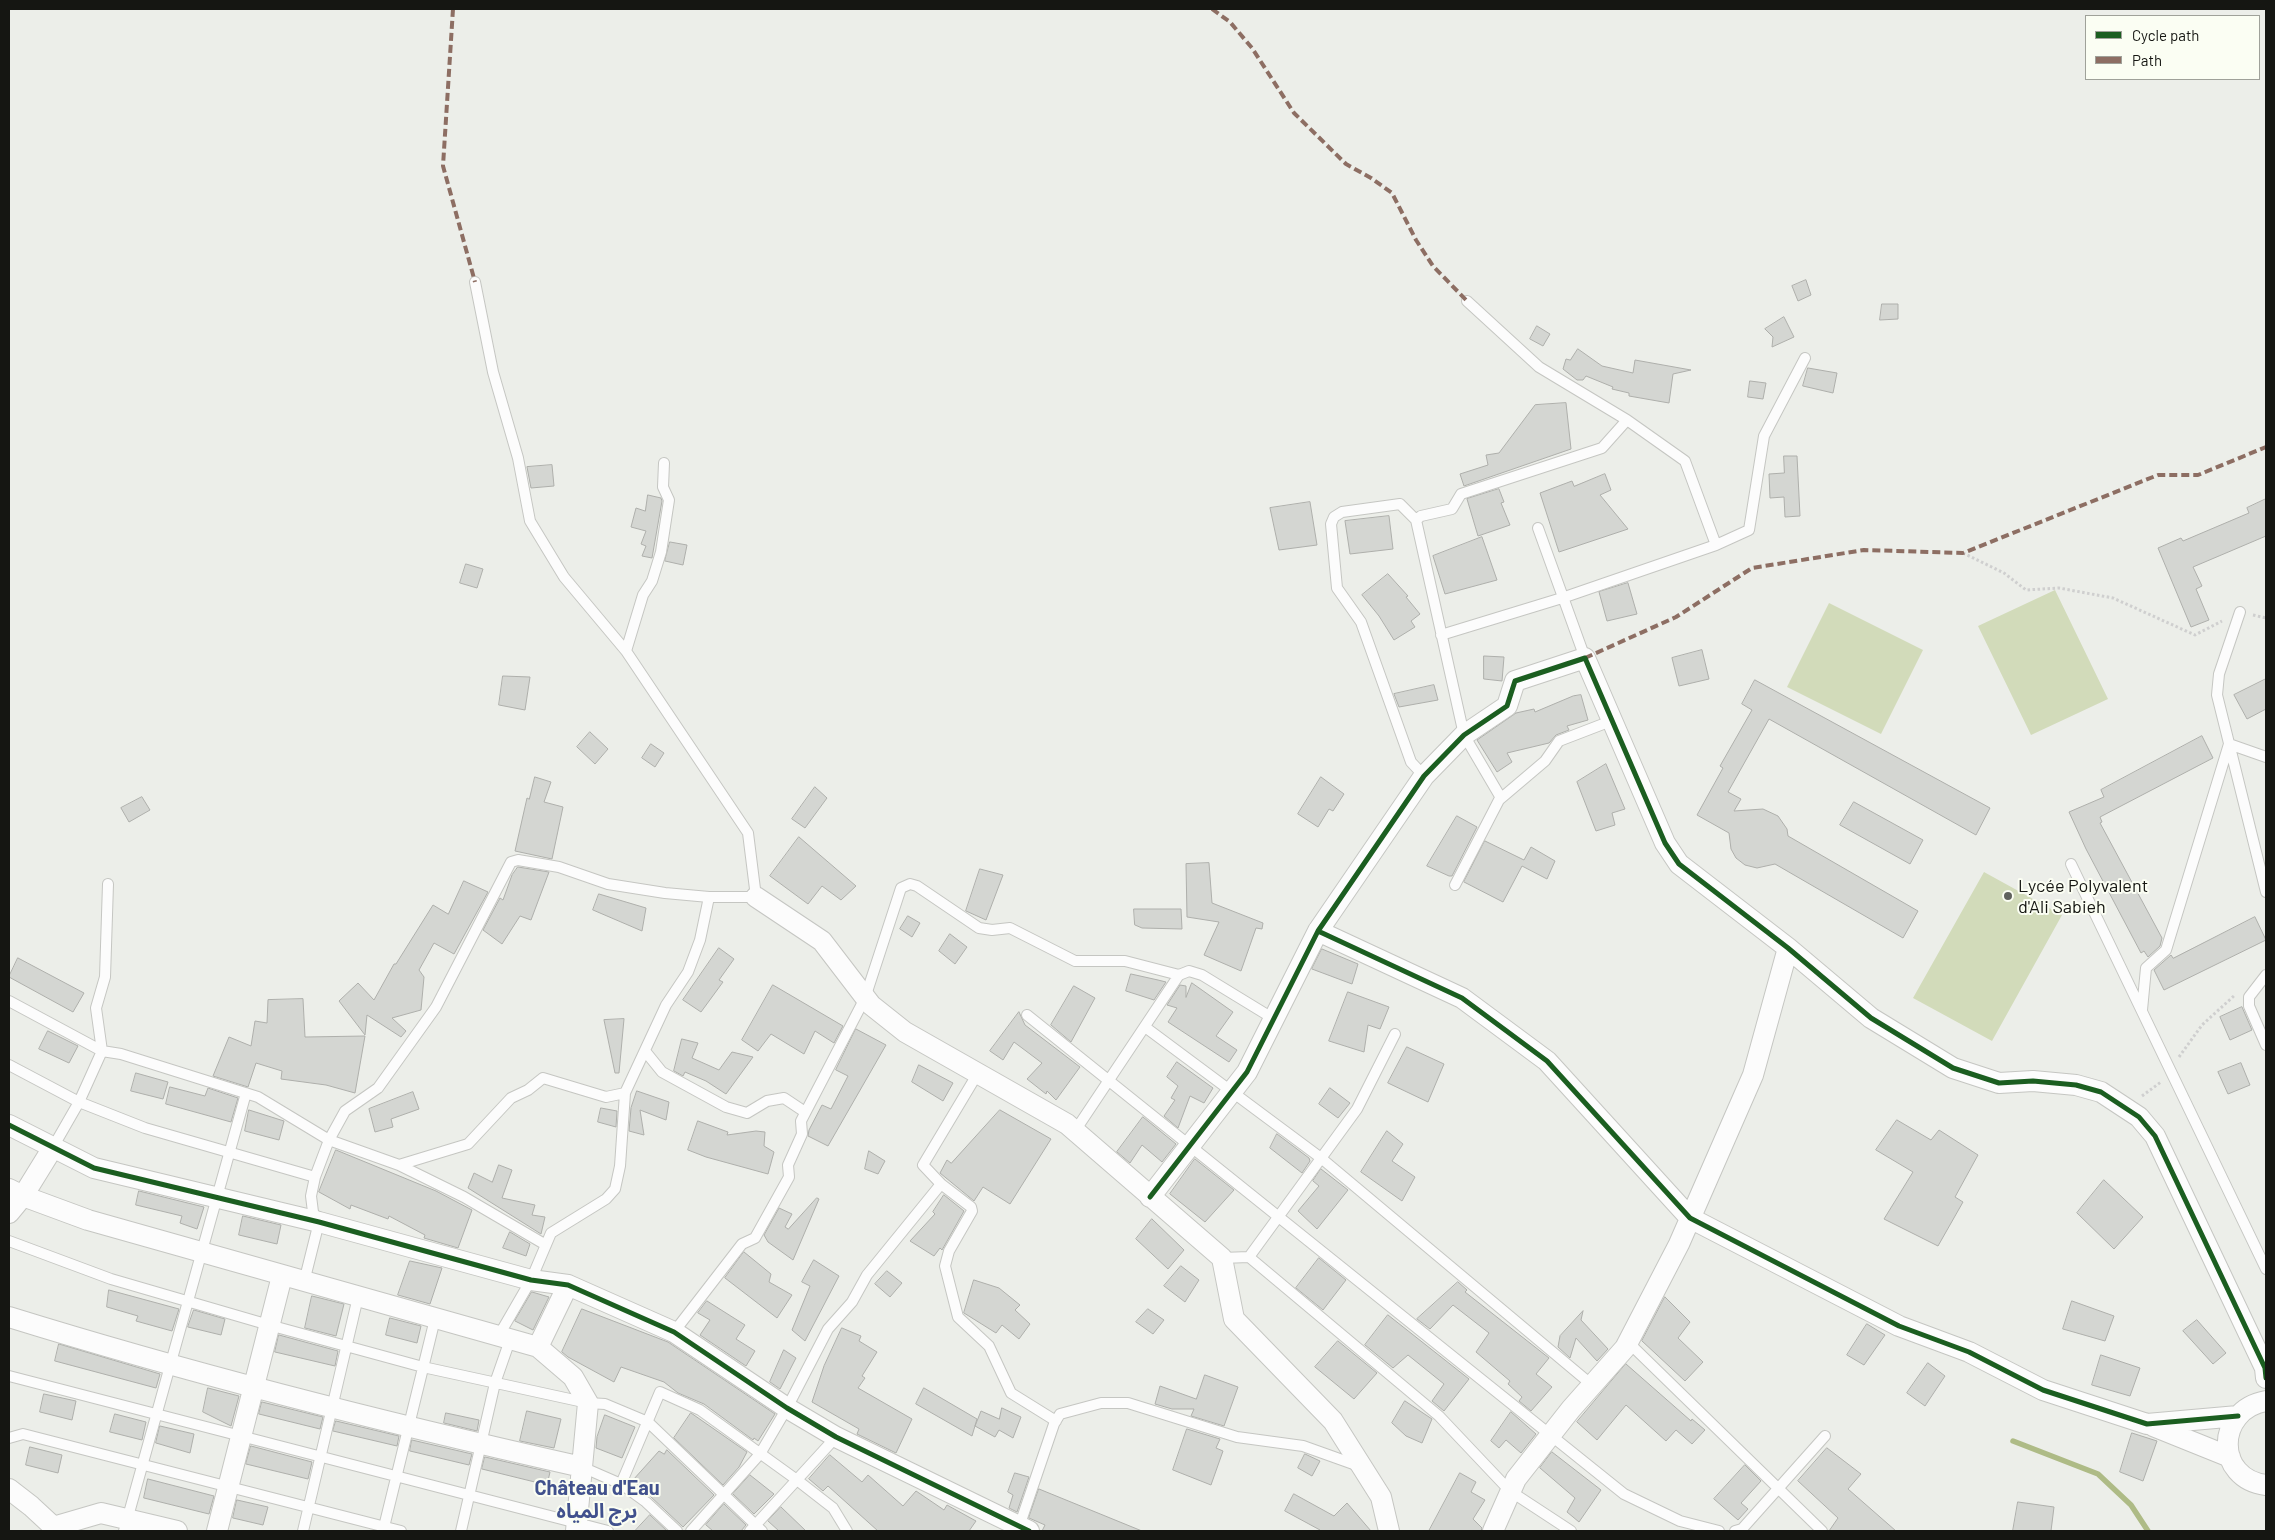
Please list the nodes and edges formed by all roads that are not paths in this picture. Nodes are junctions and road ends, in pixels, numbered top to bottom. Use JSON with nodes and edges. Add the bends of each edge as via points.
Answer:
{"nodes":[{"id":1,"x":475,"y":282,"type":"dead end"},
{"id":2,"x":1467,"y":301,"type":"dead end"},
{"id":3,"x":1805,"y":358,"type":"dead end"},
{"id":4,"x":1627,"y":420,"type":"junction"},
{"id":5,"x":664,"y":463,"type":"dead end"},
{"id":6,"x":1416,"y":520,"type":"junction"},
{"id":7,"x":1538,"y":528,"type":"dead end"},
{"id":8,"x":1716,"y":545,"type":"junction"},
{"id":9,"x":1562,"y":598,"type":"junction"},
{"id":10,"x":2240,"y":612,"type":"road end"},
{"id":11,"x":1441,"y":635,"type":"junction"},
{"id":12,"x":626,"y":651,"type":"junction"},
{"id":13,"x":1585,"y":658,"type":"junction"},
{"id":14,"x":1610,"y":721,"type":"junction"},
{"id":15,"x":1464,"y":735,"type":"junction"},
{"id":16,"x":2229,"y":744,"type":"junction"},
{"id":17,"x":2266,"y":757,"type":"edge"},
{"id":18,"x":1424,"y":776,"type":"junction"},
{"id":19,"x":1501,"y":798,"type":"junction"},
{"id":20,"x":2072,"y":864,"type":"dead end"},
{"id":21,"x":108,"y":884,"type":"dead end"},
{"id":22,"x":1455,"y":885,"type":"dead end"},
{"id":23,"x":2266,"y":892,"type":"edge"},
{"id":24,"x":708,"y":897,"type":"junction"},
{"id":25,"x":756,"y":897,"type":"junction"},
{"id":26,"x":1318,"y":931,"type":"junction"},
{"id":27,"x":1788,"y":948,"type":"junction"},
{"id":28,"x":1179,"y":975,"type":"junction"},
{"id":29,"x":2266,"y":975,"type":"edge"},
{"id":30,"x":865,"y":998,"type":"junction"},
{"id":31,"x":9,"y":1001,"type":"edge"},
{"id":32,"x":2142,"y":1011,"type":"junction"},
{"id":33,"x":1026,"y":1015,"type":"dead end"},
{"id":34,"x":1274,"y":1019,"type":"junction"},
{"id":35,"x":1145,"y":1027,"type":"junction"},
{"id":36,"x":1395,"y":1034,"type":"dead end"},
{"id":37,"x":2266,"y":1045,"type":"edge"},
{"id":38,"x":102,"y":1051,"type":"junction"},
{"id":39,"x":644,"y":1051,"type":"junction"},
{"id":40,"x":9,"y":1065,"type":"edge"},
{"id":41,"x":978,"y":1073,"type":"junction"},
{"id":42,"x":1109,"y":1081,"type":"junction"},
{"id":43,"x":1233,"y":1091,"type":"junction"},
{"id":44,"x":246,"y":1093,"type":"junction"},
{"id":45,"x":625,"y":1093,"type":"junction"},
{"id":46,"x":79,"y":1102,"type":"junction"},
{"id":47,"x":806,"y":1112,"type":"junction"},
{"id":48,"x":9,"y":1124,"type":"edge"},
{"id":49,"x":1075,"y":1131,"type":"junction"},
{"id":50,"x":329,"y":1140,"type":"junction"},
{"id":51,"x":1190,"y":1146,"type":"junction"},
{"id":52,"x":52,"y":1148,"type":"junction"},
{"id":53,"x":230,"y":1152,"type":"junction"},
{"id":54,"x":1321,"y":1158,"type":"junction"},
{"id":55,"x":399,"y":1165,"type":"junction"},
{"id":56,"x":316,"y":1176,"type":"junction"},
{"id":57,"x":941,"y":1184,"type":"junction"},
{"id":58,"x":16,"y":1193,"type":"edge"},
{"id":59,"x":1150,"y":1197,"type":"junction"},
{"id":60,"x":217,"y":1199,"type":"junction"},
{"id":61,"x":9,"y":1213,"type":"edge"},
{"id":62,"x":1278,"y":1217,"type":"junction"},
{"id":63,"x":1690,"y":1218,"type":"junction"},
{"id":64,"x":318,"y":1222,"type":"junction"},
{"id":65,"x":9,"y":1241,"type":"edge"},
{"id":66,"x":546,"y":1245,"type":"junction"},
{"id":67,"x":202,"y":1253,"type":"junction"},
{"id":68,"x":1249,"y":1257,"type":"junction"},
{"id":69,"x":1222,"y":1258,"type":"junction"},
{"id":70,"x":2266,"y":1269,"type":"edge"},
{"id":71,"x":282,"y":1276,"type":"junction"},
{"id":72,"x":531,"y":1280,"type":"junction"},
{"id":73,"x":304,"y":1282,"type":"junction"},
{"id":74,"x":568,"y":1285,"type":"junction"},
{"id":75,"x":358,"y":1297,"type":"junction"},
{"id":76,"x":188,"y":1302,"type":"junction"},
{"id":77,"x":9,"y":1317,"type":"edge"},
{"id":78,"x":435,"y":1319,"type":"junction"},
{"id":79,"x":269,"y":1325,"type":"junction"},
{"id":80,"x":674,"y":1332,"type":"junction"},
{"id":81,"x":504,"y":1338,"type":"junction"},
{"id":82,"x":1628,"y":1342,"type":"junction"},
{"id":83,"x":347,"y":1345,"type":"junction"},
{"id":84,"x":538,"y":1347,"type":"junction"},
{"id":85,"x":171,"y":1364,"type":"junction"},
{"id":86,"x":423,"y":1367,"type":"junction"},
{"id":87,"x":9,"y":1376,"type":"edge"},
{"id":88,"x":2266,"y":1378,"type":"edge"},
{"id":89,"x":495,"y":1382,"type":"junction"},
{"id":90,"x":1592,"y":1385,"type":"junction"},
{"id":91,"x":254,"y":1386,"type":"junction"},
{"id":92,"x":2266,"y":1401,"type":"edge"},
{"id":93,"x":588,"y":1403,"type":"junction"},
{"id":94,"x":333,"y":1406,"type":"junction"},
{"id":95,"x":787,"y":1408,"type":"junction"},
{"id":96,"x":156,"y":1416,"type":"junction"},
{"id":97,"x":2238,"y":1416,"type":"junction"},
{"id":98,"x":1056,"y":1421,"type":"junction"},
{"id":99,"x":648,"y":1422,"type":"junction"},
{"id":100,"x":2147,"y":1424,"type":"junction"},
{"id":101,"x":408,"y":1426,"type":"junction"},
{"id":102,"x":1550,"y":1435,"type":"junction"},
{"id":103,"x":1825,"y":1436,"type":"dead end"},
{"id":104,"x":836,"y":1437,"type":"junction"},
{"id":105,"x":9,"y":1438,"type":"edge"},
{"id":106,"x":241,"y":1438,"type":"junction"},
{"id":107,"x":480,"y":1444,"type":"junction"},
{"id":108,"x":760,"y":1454,"type":"junction"},
{"id":109,"x":2230,"y":1457,"type":"junction"},
{"id":110,"x":321,"y":1459,"type":"junction"},
{"id":111,"x":142,"y":1465,"type":"junction"},
{"id":112,"x":582,"y":1467,"type":"junction"},
{"id":113,"x":1362,"y":1467,"type":"junction"},
{"id":114,"x":396,"y":1478,"type":"junction"},
{"id":115,"x":797,"y":1480,"type":"junction"},
{"id":116,"x":621,"y":1484,"type":"junction"},
{"id":117,"x":2266,"y":1485,"type":"edge"},
{"id":118,"x":229,"y":1487,"type":"junction"},
{"id":119,"x":9,"y":1489,"type":"edge"},
{"id":120,"x":1778,"y":1489,"type":"junction"},
{"id":121,"x":1510,"y":1491,"type":"junction"},
{"id":122,"x":724,"y":1494,"type":"junction"},
{"id":123,"x":469,"y":1497,"type":"junction"},
{"id":124,"x":309,"y":1508,"type":"junction"},
{"id":125,"x":126,"y":1525,"type":"edge"},
{"id":126,"x":578,"y":1527,"type":"edge"},
{"id":127,"x":1015,"y":1528,"type":"edge"},
{"id":128,"x":56,"y":1529,"type":"edge"},
{"id":129,"x":383,"y":1529,"type":"edge"},
{"id":130,"x":756,"y":1529,"type":"edge"},
{"id":131,"x":176,"y":1531,"type":"edge"},
{"id":132,"x":217,"y":1531,"type":"edge"},
{"id":133,"x":303,"y":1531,"type":"edge"},
{"id":134,"x":401,"y":1531,"type":"edge"},
{"id":135,"x":461,"y":1531,"type":"edge"},
{"id":136,"x":608,"y":1531,"type":"edge"},
{"id":137,"x":677,"y":1531,"type":"edge"},
{"id":138,"x":691,"y":1531,"type":"edge"},
{"id":139,"x":847,"y":1531,"type":"edge"},
{"id":140,"x":1389,"y":1531,"type":"edge"},
{"id":141,"x":1492,"y":1531,"type":"edge"},
{"id":142,"x":1571,"y":1531,"type":"edge"},
{"id":143,"x":1719,"y":1531,"type":"edge"},
{"id":144,"x":1735,"y":1531,"type":"edge"},
{"id":145,"x":1822,"y":1531,"type":"edge"}],
"edges":[{"from":1,"to":12,"type":"lane","via":[[493,372],[518,458],[530,521],[564,577]]},
{"from":2,"to":4,"type":"lane","via":[[1540,367]]},
{"from":3,"to":8,"type":"lane","via":[[1764,436],[1749,530]]},
{"from":4,"to":6,"type":"lane","via":[[1602,448],[1461,494],[1452,509]]},
{"from":4,"to":8,"type":"lane","via":[[1685,461]]},
{"from":5,"to":12,"type":"lane","via":[[663,487],[669,500],[661,552],[652,581],[643,595]]},
{"from":6,"to":11,"type":"lane"},
{"from":6,"to":18,"type":"lane","via":[[1400,504],[1342,512],[1334,517],[1331,524],[1337,588],[1361,622],[1411,762]]},
{"from":7,"to":9,"type":"lane"},
{"from":8,"to":9,"type":"lane"},
{"from":9,"to":11,"type":"lane"},
{"from":9,"to":13,"type":"lane"},
{"from":10,"to":16,"type":"lane","via":[[2219,674],[2217,694]]},
{"from":11,"to":15,"type":"lane"},
{"from":12,"to":25,"type":"lane","via":[[748,833]]},
{"from":13,"to":14,"type":"street"},
{"from":13,"to":15,"type":"street","via":[[1515,681],[1507,706]]},
{"from":14,"to":19,"type":"lane","via":[[1560,741],[1545,760]]},
{"from":14,"to":27,"type":"street","via":[[1665,843],[1679,864]]},
{"from":15,"to":18,"type":"street"},
{"from":15,"to":19,"type":"lane"},
{"from":16,"to":17,"type":"lane"},
{"from":16,"to":23,"type":"lane"},
{"from":16,"to":32,"type":"lane","via":[[2166,950],[2146,968]]},
{"from":18,"to":26,"type":"street"},
{"from":19,"to":22,"type":"lane"},
{"from":20,"to":32,"type":"lane"},
{"from":21,"to":38,"type":"lane","via":[[105,977],[96,1008]]},
{"from":24,"to":25,"type":"lane"},
{"from":24,"to":39,"type":"lane","via":[[700,940],[688,972],[666,1005]]},
{"from":24,"to":50,"type":"lane","via":[[608,884],[559,867],[518,860],[512,862],[436,1007],[378,1088],[345,1111]]},
{"from":25,"to":30,"type":"street","via":[[822,941]]},
{"from":26,"to":34,"type":"street"},
{"from":26,"to":63,"type":"street","via":[[1462,998],[1547,1061]]},
{"from":27,"to":63,"type":"street","via":[[1754,1074]]},
{"from":27,"to":88,"type":"street","via":[[1871,1018],[1953,1068],[1999,1083],[2034,1081],[2076,1085],[2101,1092],[2139,1117],[2155,1136],[2265,1368]]},
{"from":28,"to":30,"type":"lane","via":[[1125,961],[1074,961],[1010,928],[979,928],[910,884],[901,888]]},
{"from":28,"to":34,"type":"lane","via":[[1189,971],[1202,975]]},
{"from":28,"to":35,"type":"lane"},
{"from":29,"to":37,"type":"lane","via":[[2248,997]]},
{"from":30,"to":41,"type":"street","via":[[905,1032]]},
{"from":30,"to":47,"type":"lane"},
{"from":31,"to":38,"type":"lane"},
{"from":32,"to":70,"type":"lane"},
{"from":33,"to":42,"type":"lane"},
{"from":34,"to":43,"type":"street","via":[[1247,1072]]},
{"from":35,"to":42,"type":"lane"},
{"from":35,"to":43,"type":"lane"},
{"from":36,"to":54,"type":"lane","via":[[1357,1109]]},
{"from":38,"to":44,"type":"lane"},
{"from":38,"to":46,"type":"lane"},
{"from":39,"to":45,"type":"lane"},
{"from":39,"to":47,"type":"lane","via":[[662,1072],[726,1107],[747,1113],[766,1100],[784,1098]]},
{"from":40,"to":46,"type":"lane"},
{"from":41,"to":49,"type":"street"},
{"from":41,"to":57,"type":"lane","via":[[923,1165]]},
{"from":42,"to":49,"type":"lane"},
{"from":42,"to":51,"type":"lane"},
{"from":43,"to":51,"type":"street"},
{"from":43,"to":54,"type":"lane"},
{"from":44,"to":50,"type":"lane"},
{"from":44,"to":53,"type":"lane"},
{"from":45,"to":55,"type":"lane","via":[[606,1097],[543,1078],[511,1098],[468,1144]]},
{"from":45,"to":66,"type":"lane","via":[[620,1166],[615,1190],[551,1233]]},
{"from":46,"to":52,"type":"lane"},
{"from":46,"to":53,"type":"lane","via":[[145,1128]]},
{"from":47,"to":80,"type":"lane","via":[[801,1121],[802,1134],[788,1165],[789,1177],[755,1238],[742,1244]]},
{"from":48,"to":52,"type":"street"},
{"from":49,"to":59,"type":"street"},
{"from":50,"to":55,"type":"lane"},
{"from":50,"to":56,"type":"lane"},
{"from":51,"to":59,"type":"street"},
{"from":51,"to":62,"type":"lane"},
{"from":52,"to":58,"type":"street"},
{"from":52,"to":60,"type":"street","via":[[94,1168]]},
{"from":53,"to":56,"type":"lane"},
{"from":53,"to":60,"type":"lane"},
{"from":54,"to":62,"type":"lane"},
{"from":54,"to":90,"type":"lane"},
{"from":55,"to":66,"type":"lane","via":[[464,1197]]},
{"from":56,"to":64,"type":"lane","via":[[311,1202]]},
{"from":57,"to":95,"type":"lane","via":[[867,1274],[852,1302],[828,1329]]},
{"from":57,"to":98,"type":"lane","via":[[972,1211],[949,1252],[945,1266],[958,1317],[989,1346],[1011,1393]]},
{"from":58,"to":61,"type":"street"},
{"from":58,"to":67,"type":"street","via":[[88,1220]]},
{"from":59,"to":69,"type":"street"},
{"from":60,"to":64,"type":"street"},
{"from":60,"to":67,"type":"lane"},
{"from":62,"to":68,"type":"lane"},
{"from":62,"to":102,"type":"lane"},
{"from":63,"to":82,"type":"street"},
{"from":63,"to":100,"type":"street","via":[[1899,1326],[1969,1352],[2043,1390]]},
{"from":64,"to":72,"type":"street"},
{"from":64,"to":73,"type":"lane"},
{"from":65,"to":76,"type":"lane","via":[[111,1279]]},
{"from":66,"to":72,"type":"lane"},
{"from":67,"to":71,"type":"street"},
{"from":67,"to":76,"type":"lane"},
{"from":68,"to":69,"type":"lane"},
{"from":68,"to":121,"type":"lane","via":[[1439,1416]]},
{"from":69,"to":113,"type":"street","via":[[1234,1319],[1333,1421]]},
{"from":71,"to":73,"type":"street"},
{"from":71,"to":79,"type":"street"},
{"from":72,"to":74,"type":"street"},
{"from":72,"to":81,"type":"lane"},
{"from":73,"to":75,"type":"street"},
{"from":74,"to":80,"type":"street"},
{"from":74,"to":84,"type":"street"},
{"from":75,"to":78,"type":"street"},
{"from":75,"to":83,"type":"lane"},
{"from":76,"to":79,"type":"lane"},
{"from":76,"to":85,"type":"lane"},
{"from":77,"to":85,"type":"street"},
{"from":78,"to":81,"type":"street"},
{"from":78,"to":86,"type":"lane"},
{"from":79,"to":83,"type":"lane"},
{"from":79,"to":91,"type":"street"},
{"from":80,"to":95,"type":"street"},
{"from":81,"to":84,"type":"street"},
{"from":81,"to":89,"type":"lane"},
{"from":82,"to":90,"type":"street"},
{"from":82,"to":120,"type":"lane"},
{"from":83,"to":86,"type":"lane"},
{"from":83,"to":94,"type":"lane"},
{"from":84,"to":93,"type":"street","via":[[573,1377]]},
{"from":85,"to":91,"type":"street"},
{"from":85,"to":96,"type":"lane"},
{"from":86,"to":89,"type":"lane"},
{"from":86,"to":101,"type":"lane"},
{"from":87,"to":96,"type":"lane"},
{"from":89,"to":93,"type":"lane"},
{"from":89,"to":107,"type":"lane"},
{"from":90,"to":102,"type":"street"},
{"from":91,"to":94,"type":"street"},
{"from":91,"to":106,"type":"street"},
{"from":92,"to":97,"type":"street","via":[[2245,1409]]},
{"from":93,"to":99,"type":"lane","via":[[605,1404]]},
{"from":93,"to":112,"type":"street"},
{"from":94,"to":101,"type":"street"},
{"from":94,"to":110,"type":"lane"},
{"from":95,"to":104,"type":"street"},
{"from":95,"to":108,"type":"lane"},
{"from":96,"to":106,"type":"lane"},
{"from":96,"to":111,"type":"lane"},
{"from":97,"to":100,"type":"street"},
{"from":97,"to":109,"type":"street","via":[[2229,1431]]},
{"from":98,"to":113,"type":"lane","via":[[1060,1414],[1101,1403],[1128,1404],[1237,1437],[1303,1446]]},
{"from":98,"to":127,"type":"lane"},
{"from":99,"to":108,"type":"lane","via":[[660,1392],[700,1410]]},
{"from":99,"to":116,"type":"lane"},
{"from":99,"to":122,"type":"lane"},
{"from":100,"to":109,"type":"street"},
{"from":101,"to":107,"type":"street"},
{"from":101,"to":114,"type":"lane"},
{"from":102,"to":121,"type":"street"},
{"from":102,"to":143,"type":"lane","via":[[1624,1494],[1680,1521]]},
{"from":103,"to":120,"type":"lane"},
{"from":104,"to":115,"type":"lane"},
{"from":104,"to":127,"type":"street"},
{"from":105,"to":111,"type":"lane","via":[[23,1434]]},
{"from":106,"to":110,"type":"lane"},
{"from":106,"to":118,"type":"street"},
{"from":107,"to":112,"type":"street"},
{"from":107,"to":123,"type":"lane"},
{"from":108,"to":115,"type":"lane"},
{"from":108,"to":122,"type":"lane"},
{"from":109,"to":117,"type":"street","via":[[2236,1470],[2246,1479]]},
{"from":110,"to":114,"type":"lane"},
{"from":110,"to":124,"type":"lane"},
{"from":111,"to":118,"type":"lane"},
{"from":111,"to":125,"type":"lane"},
{"from":112,"to":116,"type":"lane"},
{"from":112,"to":126,"type":"street"},
{"from":113,"to":140,"type":"street","via":[[1381,1497]]},
{"from":114,"to":123,"type":"lane"},
{"from":114,"to":129,"type":"lane"},
{"from":115,"to":130,"type":"lane"},
{"from":115,"to":139,"type":"lane","via":[[833,1508]]},
{"from":116,"to":137,"type":"lane"},
{"from":118,"to":124,"type":"lane"},
{"from":118,"to":132,"type":"street"},
{"from":119,"to":128,"type":"street"},
{"from":120,"to":144,"type":"lane","via":[[1742,1529]]},
{"from":120,"to":145,"type":"lane"},
{"from":121,"to":141,"type":"street"},
{"from":121,"to":142,"type":"lane"},
{"from":122,"to":130,"type":"lane"},
{"from":122,"to":138,"type":"lane"},
{"from":123,"to":126,"type":"lane"},
{"from":123,"to":135,"type":"lane"},
{"from":124,"to":129,"type":"lane"},
{"from":124,"to":133,"type":"lane"},
{"from":125,"to":128,"type":"street","via":[[101,1513]]},
{"from":125,"to":131,"type":"street"},
{"from":126,"to":136,"type":"lane"},
{"from":129,"to":134,"type":"lane"}]}
